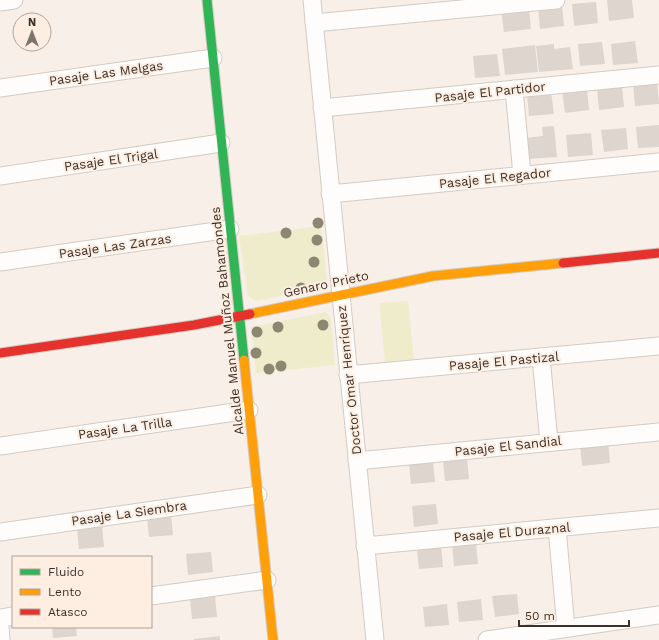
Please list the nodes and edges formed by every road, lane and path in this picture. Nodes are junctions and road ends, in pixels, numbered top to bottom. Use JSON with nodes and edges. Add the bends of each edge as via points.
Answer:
{"nodes":[{"id":1,"x":14,"y":0,"type":"edge"},
{"id":2,"x":207,"y":0,"type":"edge"},
{"id":3,"x":312,"y":0,"type":"edge"},
{"id":4,"x":556,"y":0,"type":"edge"},
{"id":5,"x":0,"y":2,"type":"edge"},
{"id":6,"x":506,"y":2,"type":"edge"},
{"id":7,"x":314,"y":22,"type":"junction"},
{"id":8,"x":213,"y":58,"type":"junction"},
{"id":9,"x":659,"y":75,"type":"edge"},
{"id":10,"x":0,"y":88,"type":"edge"},
{"id":11,"x":514,"y":89,"type":"junction"},
{"id":12,"x":322,"y":108,"type":"junction"},
{"id":13,"x":221,"y":143,"type":"junction"},
{"id":14,"x":659,"y":162,"type":"edge"},
{"id":15,"x":522,"y":175,"type":"junction"},
{"id":16,"x":0,"y":176,"type":"edge"},
{"id":17,"x":330,"y":194,"type":"junction"},
{"id":18,"x":230,"y":229,"type":"junction"},
{"id":19,"x":659,"y":253,"type":"edge"},
{"id":20,"x":0,"y":262,"type":"edge"},
{"id":21,"x":340,"y":294,"type":"junction"},
{"id":22,"x":239,"y":317,"type":"junction"},
{"id":23,"x":659,"y":346,"type":"edge"},
{"id":24,"x":0,"y":353,"type":"edge"},
{"id":25,"x":541,"y":357,"type":"junction"},
{"id":26,"x":348,"y":376,"type":"junction"},
{"id":27,"x":249,"y":410,"type":"junction"},
{"id":28,"x":659,"y":432,"type":"edge"},
{"id":29,"x":549,"y":442,"type":"junction"},
{"id":30,"x":0,"y":446,"type":"edge"},
{"id":31,"x":357,"y":461,"type":"junction"},
{"id":32,"x":258,"y":495,"type":"junction"},
{"id":33,"x":659,"y":518,"type":"edge"},
{"id":34,"x":557,"y":528,"type":"junction"},
{"id":35,"x":0,"y":532,"type":"edge"},
{"id":36,"x":365,"y":546,"type":"junction"},
{"id":37,"x":267,"y":580,"type":"junction"},
{"id":38,"x":152,"y":596,"type":"edge"},
{"id":39,"x":659,"y":615,"type":"edge"},
{"id":40,"x":12,"y":616,"type":"edge"},
{"id":41,"x":0,"y":618,"type":"edge"},
{"id":42,"x":0,"y":626,"type":"edge"},
{"id":43,"x":566,"y":628,"type":"junction"},
{"id":44,"x":2,"y":640,"type":"edge"},
{"id":45,"x":273,"y":640,"type":"edge"},
{"id":46,"x":375,"y":640,"type":"edge"},
{"id":47,"x":487,"y":640,"type":"edge"}],
"edges":[{"from":1,"to":5,"type":"street"},
{"from":2,"to":8,"type":"street","name":"Alcalde Manuel Muñoz Bahamondes"},
{"from":3,"to":7,"type":"street","name":"Doctor Omar Henríquez"},
{"from":4,"to":6,"type":"street"},
{"from":6,"to":7,"type":"street"},
{"from":7,"to":12,"type":"street","name":"Doctor Omar Henríquez"},
{"from":8,"to":10,"type":"street","name":"Pasaje Las Melgas"},
{"from":8,"to":13,"type":"street","name":"Alcalde Manuel Muñoz Bahamondes"},
{"from":9,"to":11,"type":"street","name":"Pasaje El Partidor"},
{"from":11,"to":12,"type":"street","name":"Pasaje El Partidor"},
{"from":11,"to":15,"type":"street"},
{"from":12,"to":17,"type":"street","name":"Doctor Omar Henríquez"},
{"from":13,"to":16,"type":"street","name":"Pasaje El Trigal"},
{"from":13,"to":18,"type":"street","name":"Alcalde Manuel Muñoz Bahamondes"},
{"from":14,"to":15,"type":"street","name":"Pasaje El Regador"},
{"from":15,"to":17,"type":"street","name":"Pasaje El Regador"},
{"from":17,"to":21,"type":"street","name":"Doctor Omar Henríquez"},
{"from":18,"to":20,"type":"street","name":"Pasaje Las Zarzas"},
{"from":18,"to":22,"type":"street","name":"Alcalde Manuel Muñoz Bahamondes"},
{"from":19,"to":21,"type":"street","name":"Genaro Prieto","via":[[448,274]]},
{"from":21,"to":22,"type":"street","name":"Genaro Prieto"},
{"from":21,"to":26,"type":"street","name":"Doctor Omar Henríquez"},
{"from":22,"to":24,"type":"street","name":"Genaro Prieto"},
{"from":22,"to":27,"type":"street","name":"Alcalde Manuel Muñoz Bahamondes"},
{"from":23,"to":25,"type":"street","name":"Pasaje El Pastizal"},
{"from":25,"to":26,"type":"street","name":"Pasaje El Pastizal"},
{"from":25,"to":29,"type":"street"},
{"from":26,"to":31,"type":"street","name":"Doctor Omar Henríquez"},
{"from":27,"to":30,"type":"street","name":"Pasaje La Trilla"},
{"from":27,"to":32,"type":"street","name":"Alcalde Manuel Muñoz Bahamondes"},
{"from":28,"to":29,"type":"street","name":"Pasaje El Sandial"},
{"from":29,"to":31,"type":"street","name":"Pasaje El Sandial"},
{"from":31,"to":36,"type":"street","name":"Doctor Omar Henríquez"},
{"from":32,"to":35,"type":"street","name":"Pasaje La Siembra"},
{"from":32,"to":37,"type":"street","name":"Alcalde Manuel Muñoz Bahamondes"},
{"from":33,"to":34,"type":"street","name":"Pasaje El Duraznal"},
{"from":34,"to":36,"type":"street","name":"Pasaje El Duraznal"},
{"from":34,"to":43,"type":"street"},
{"from":36,"to":46,"type":"street","name":"Doctor Omar Henríquez"},
{"from":37,"to":38,"type":"street"},
{"from":37,"to":45,"type":"street","name":"Alcalde Manuel Muñoz Bahamondes"},
{"from":39,"to":43,"type":"street"},
{"from":40,"to":41,"type":"street"},
{"from":42,"to":44,"type":"street"},
{"from":43,"to":47,"type":"street"}]}
